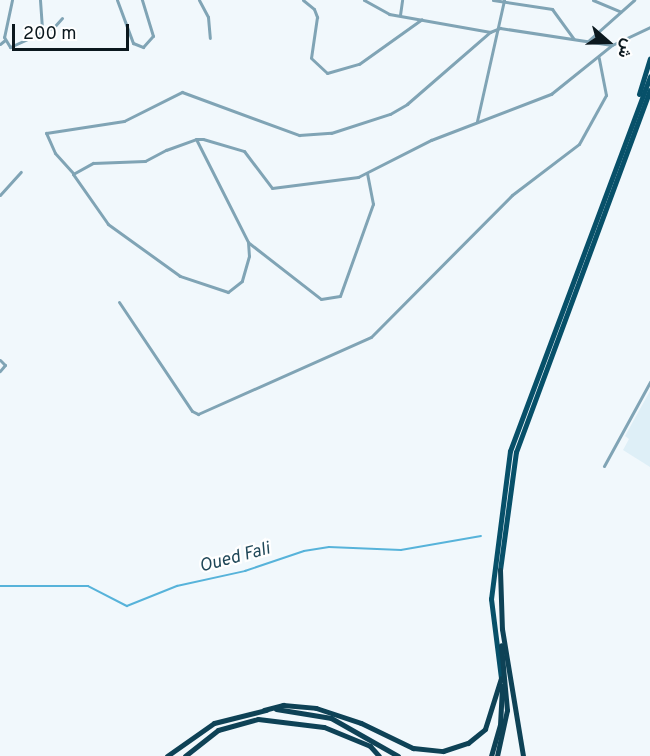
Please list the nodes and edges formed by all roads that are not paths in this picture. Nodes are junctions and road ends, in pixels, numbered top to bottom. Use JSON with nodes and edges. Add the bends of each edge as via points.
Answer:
{"nodes":[{"id":1,"x":12,"y":0,"type":"edge"},
{"id":2,"x":40,"y":0,"type":"edge"},
{"id":3,"x":117,"y":0,"type":"edge"},
{"id":4,"x":142,"y":0,"type":"edge"},
{"id":5,"x":199,"y":0,"type":"edge"},
{"id":6,"x":303,"y":0,"type":"edge"},
{"id":7,"x":364,"y":0,"type":"edge"},
{"id":8,"x":402,"y":0,"type":"edge"},
{"id":9,"x":493,"y":0,"type":"edge"},
{"id":10,"x":593,"y":0,"type":"edge"},
{"id":11,"x":634,"y":0,"type":"edge"},
{"id":12,"x":504,"y":1,"type":"edge"},
{"id":13,"x":621,"y":12,"type":"junction"},
{"id":14,"x":400,"y":15,"type":"junction"},
{"id":15,"x":62,"y":18,"type":"dead end"},
{"id":16,"x":422,"y":19,"type":"junction"},
{"id":17,"x":650,"y":27,"type":"edge"},
{"id":18,"x":500,"y":28,"type":"junction"},
{"id":19,"x":42,"y":30,"type":"junction"},
{"id":20,"x":490,"y":32,"type":"junction"},
{"id":21,"x":210,"y":38,"type":"dead end"},
{"id":22,"x":574,"y":39,"type":"junction"},
{"id":23,"x":5,"y":40,"type":"junction"},
{"id":24,"x":588,"y":42,"type":"junction"},
{"id":25,"x":0,"y":44,"type":"edge"},
{"id":26,"x":612,"y":45,"type":"junction"},
{"id":27,"x":599,"y":58,"type":"junction"},
{"id":28,"x":650,"y":59,"type":"edge"},
{"id":29,"x":650,"y":76,"type":"edge"},
{"id":30,"x":650,"y":90,"type":"edge"},
{"id":31,"x":637,"y":107,"type":"junction"},
{"id":32,"x":477,"y":122,"type":"junction"},
{"id":33,"x":196,"y":139,"type":"junction"},
{"id":34,"x":21,"y":172,"type":"dead end"},
{"id":35,"x":74,"y":174,"type":"junction"},
{"id":36,"x":368,"y":174,"type":"junction"},
{"id":37,"x":0,"y":195,"type":"edge"},
{"id":38,"x":248,"y":242,"type":"junction"},
{"id":39,"x":119,"y":302,"type":"dead end"},
{"id":40,"x":0,"y":360,"type":"edge"},
{"id":41,"x":0,"y":371,"type":"edge"},
{"id":42,"x":650,"y":382,"type":"edge"},
{"id":43,"x":604,"y":466,"type":"dead end"},
{"id":44,"x":500,"y":588,"type":"junction"},
{"id":45,"x":501,"y":678,"type":"junction"},
{"id":46,"x":264,"y":710,"type":"junction"},
{"id":47,"x":370,"y":746,"type":"junction"},
{"id":48,"x":167,"y":756,"type":"edge"},
{"id":49,"x":185,"y":756,"type":"edge"},
{"id":50,"x":379,"y":756,"type":"edge"},
{"id":51,"x":384,"y":756,"type":"edge"},
{"id":52,"x":398,"y":756,"type":"edge"},
{"id":53,"x":491,"y":756,"type":"edge"},
{"id":54,"x":497,"y":756,"type":"edge"},
{"id":55,"x":523,"y":756,"type":"edge"}],
"edges":[{"from":1,"to":23,"type":"street"},
{"from":2,"to":19,"type":"street"},
{"from":3,"to":4,"type":"street","via":[[133,43],[143,47],[153,36]]},
{"from":5,"to":21,"type":"street","via":[[208,17]]},
{"from":6,"to":16,"type":"street","via":[[317,17],[312,58],[327,73],[359,64]]},
{"from":7,"to":14,"type":"street","via":[[381,11]]},
{"from":8,"to":14,"type":"street"},
{"from":9,"to":12,"type":"street"},
{"from":10,"to":13,"type":"street"},
{"from":11,"to":13,"type":"street"},
{"from":12,"to":18,"type":"street"},
{"from":12,"to":22,"type":"street","via":[[552,9]]},
{"from":13,"to":24,"type":"street"},
{"from":14,"to":16,"type":"street"},
{"from":15,"to":19,"type":"street","via":[[54,27]]},
{"from":16,"to":20,"type":"street"},
{"from":17,"to":26,"type":"street"},
{"from":18,"to":20,"type":"street"},
{"from":18,"to":22,"type":"street"},
{"from":18,"to":32,"type":"street"},
{"from":19,"to":23,"type":"street","via":[[15,47]]},
{"from":20,"to":35,"type":"street","via":[[407,104],[390,114],[331,133],[299,135],[182,92],[124,121],[46,133],[55,153]]},
{"from":22,"to":24,"type":"street"},
{"from":23,"to":25,"type":"street"},
{"from":24,"to":26,"type":"street"},
{"from":26,"to":27,"type":"street"},
{"from":27,"to":32,"type":"street","via":[[551,94]]},
{"from":27,"to":39,"type":"street","via":[[606,95],[579,144],[512,195],[371,337],[198,414],[192,411]]},
{"from":28,"to":31,"type":"highway"},
{"from":29,"to":31,"type":"highway"},
{"from":30,"to":44,"type":"highway","via":[[516,452]]},
{"from":31,"to":45,"type":"highway","via":[[510,451],[492,599]]},
{"from":32,"to":36,"type":"street","via":[[423,144]]},
{"from":33,"to":35,"type":"street","via":[[145,161],[93,163]]},
{"from":33,"to":36,"type":"street","via":[[214,140],[244,151],[272,188],[281,190]]},
{"from":33,"to":38,"type":"street"},
{"from":34,"to":37,"type":"street"},
{"from":35,"to":38,"type":"street","via":[[108,224],[192,283],[221,292],[233,289],[242,281]]},
{"from":36,"to":38,"type":"street","via":[[373,204],[340,296],[321,299]]},
{"from":40,"to":41,"type":"street","via":[[5,365]]},
{"from":42,"to":43,"type":"street"},
{"from":44,"to":54,"type":"highway","via":[[498,611],[507,710]]},
{"from":44,"to":55,"type":"highway","via":[[502,629]]},
{"from":45,"to":46,"type":"highway","via":[[484,729],[468,743],[442,752],[413,748],[361,723],[316,708],[283,705]]},
{"from":45,"to":53,"type":"highway","via":[[502,712]]},
{"from":46,"to":48,"type":"highway","via":[[214,723]]},
{"from":46,"to":52,"type":"highway","via":[[307,712],[331,718]]},
{"from":47,"to":49,"type":"highway","via":[[306,722],[258,719],[218,730]]},
{"from":47,"to":50,"type":"highway"},
{"from":47,"to":51,"type":"highway"}]}
